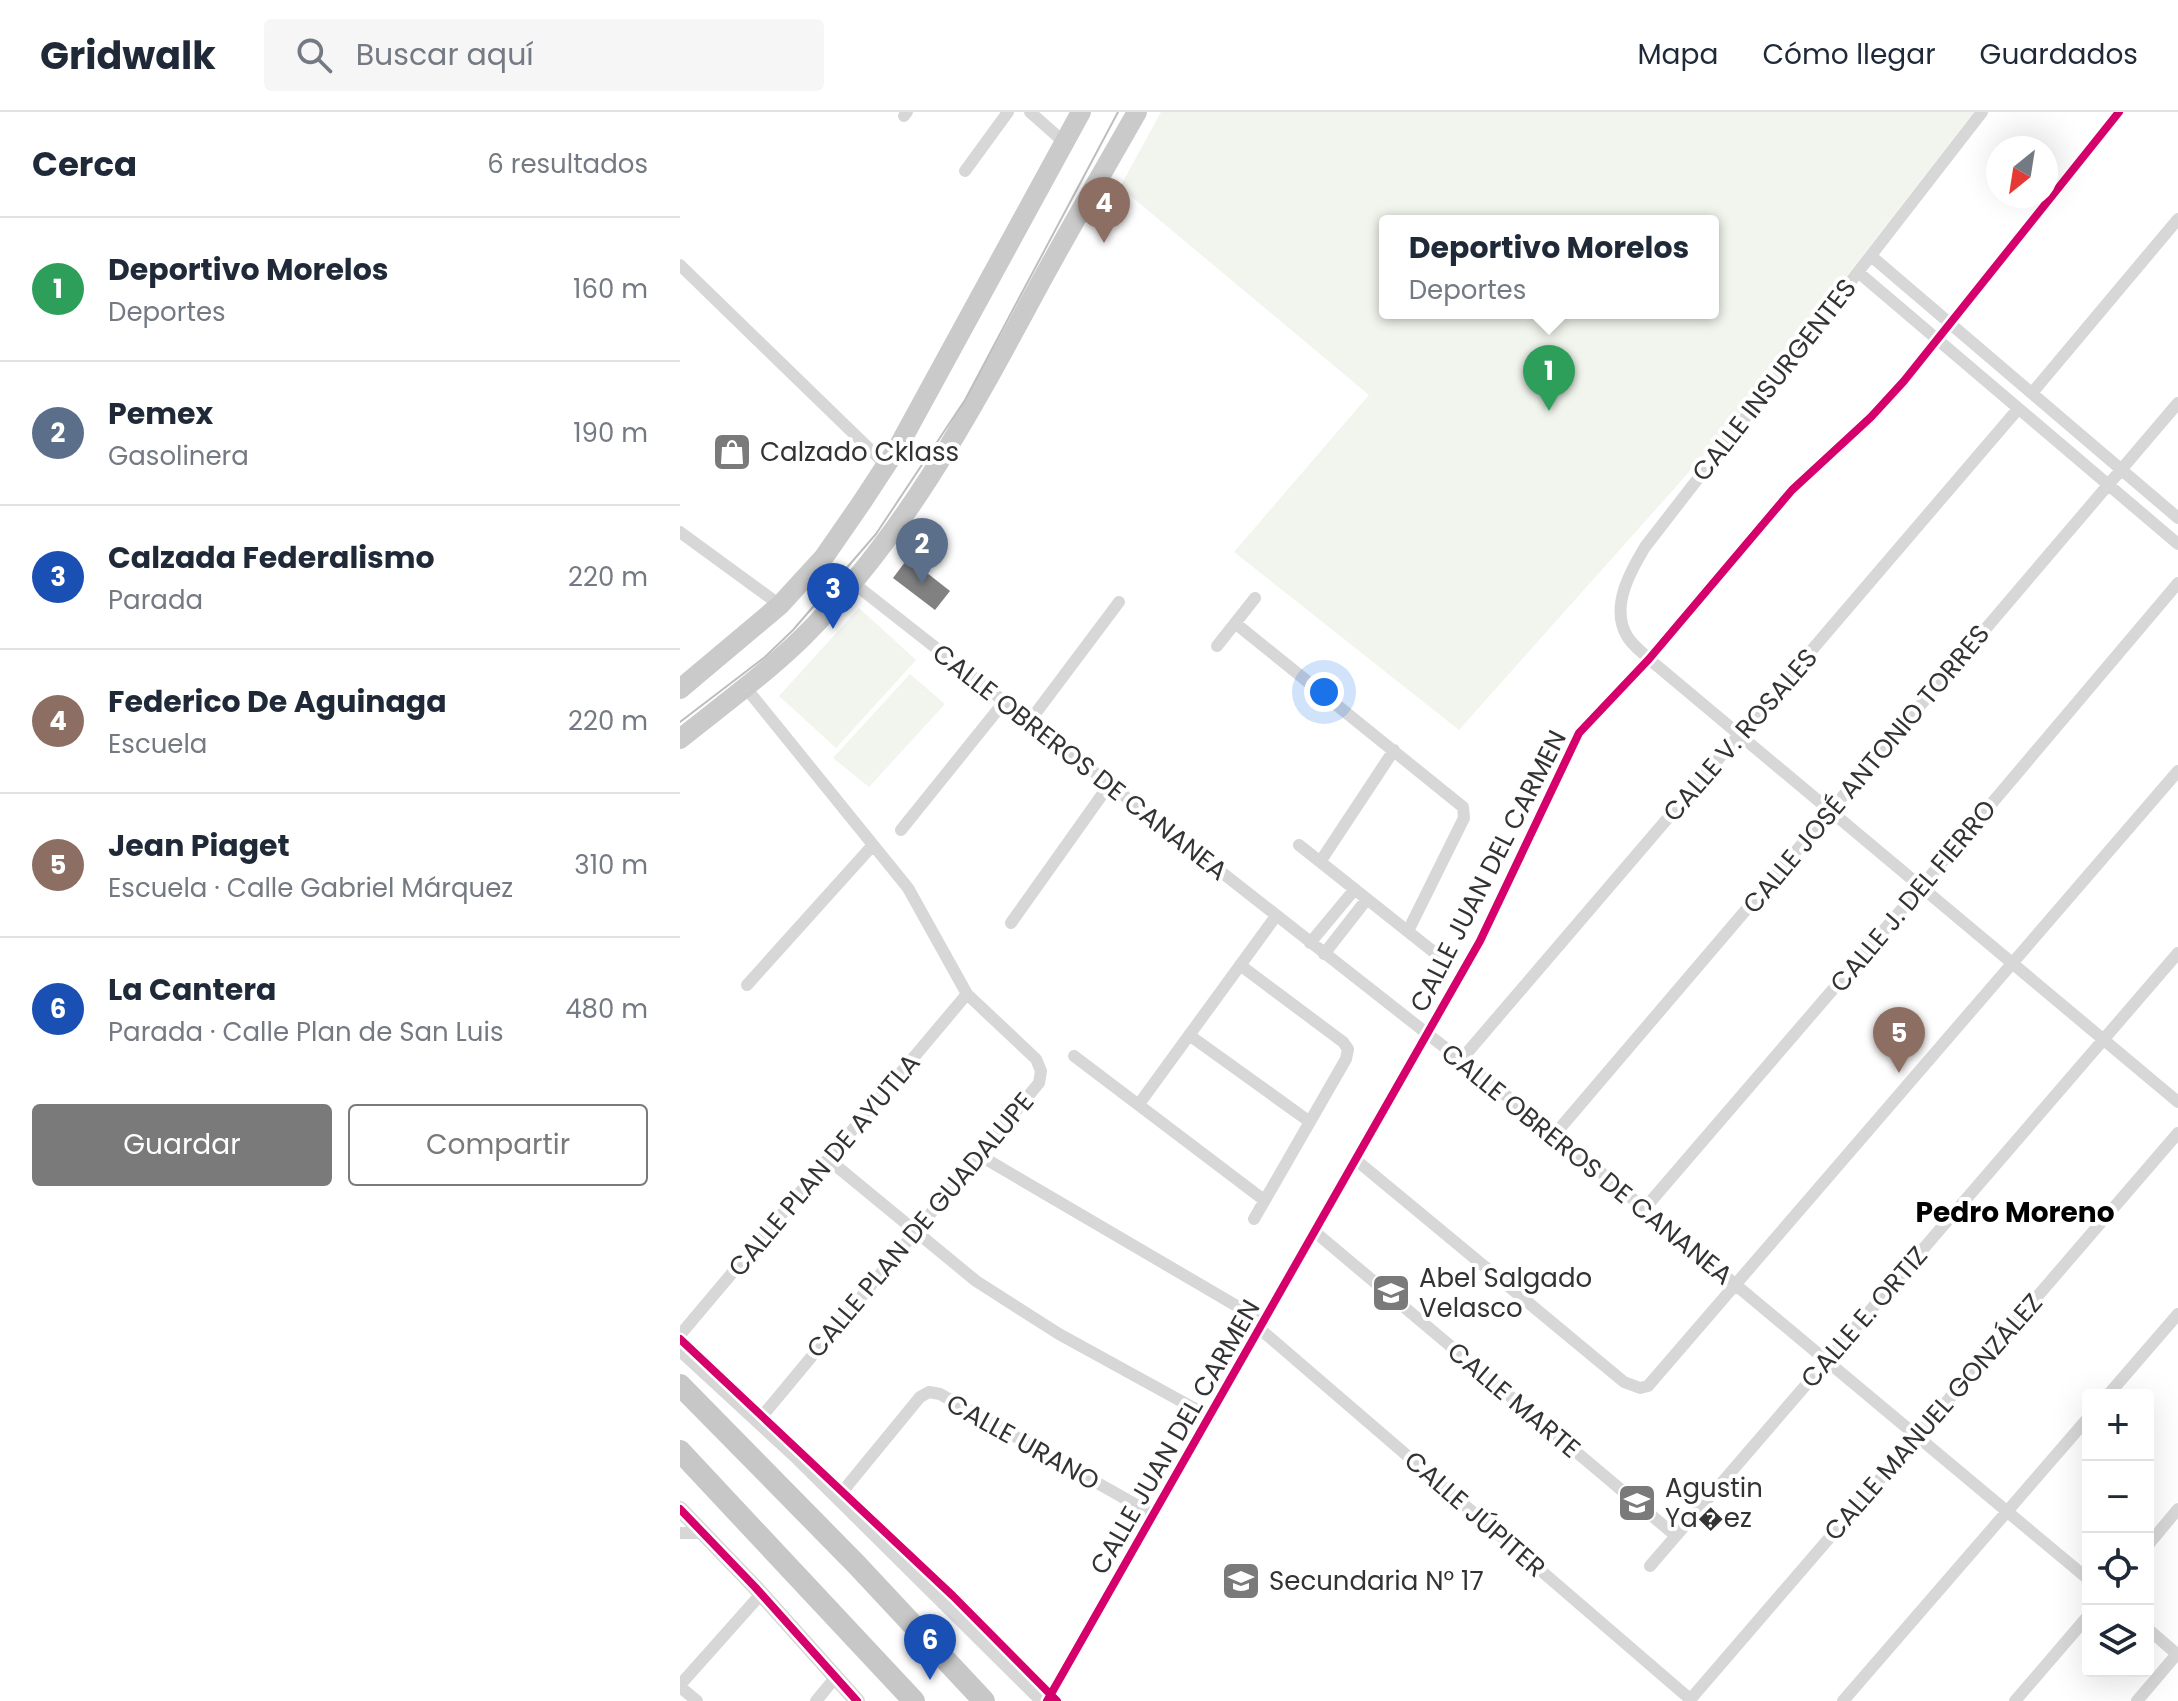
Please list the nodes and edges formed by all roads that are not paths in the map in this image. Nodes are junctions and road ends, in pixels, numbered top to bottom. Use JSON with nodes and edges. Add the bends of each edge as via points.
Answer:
{"nodes":[{"id":1,"x":1008,"y":112,"type":"edge"},
{"id":2,"x":1030,"y":112,"type":"edge"},
{"id":3,"x":1137,"y":112,"type":"edge"},
{"id":4,"x":1982,"y":112,"type":"edge"},
{"id":5,"x":2119,"y":112,"type":"edge"},
{"id":6,"x":1077,"y":113,"type":"edge"},
{"id":7,"x":1064,"y":142,"type":"junction"},
{"id":8,"x":965,"y":171,"type":"dead end"},
{"id":9,"x":2178,"y":219,"type":"edge"},
{"id":10,"x":1871,"y":256,"type":"junction"},
{"id":11,"x":680,"y":265,"type":"edge"},
{"id":12,"x":1858,"y":272,"type":"junction"},
{"id":13,"x":1951,"y":324,"type":"junction"},
{"id":14,"x":1938,"y":340,"type":"junction"},
{"id":15,"x":2032,"y":393,"type":"junction"},
{"id":16,"x":2178,"y":403,"type":"edge"},
{"id":17,"x":2018,"y":409,"type":"junction"},
{"id":18,"x":885,"y":464,"type":"junction"},
{"id":19,"x":2120,"y":470,"type":"junction"},
{"id":20,"x":2108,"y":485,"type":"junction"},
{"id":21,"x":2178,"y":518,"type":"edge"},
{"id":22,"x":680,"y":532,"type":"edge"},
{"id":23,"x":2178,"y":544,"type":"edge"},
{"id":24,"x":852,"y":582,"type":"junction"},
{"id":25,"x":2178,"y":583,"type":"edge"},
{"id":26,"x":1255,"y":598,"type":"dead end"},
{"id":27,"x":1119,"y":602,"type":"dead end"},
{"id":28,"x":780,"y":605,"type":"junction"},
{"id":29,"x":1235,"y":623,"type":"junction"},
{"id":30,"x":1217,"y":646,"type":"dead end"},
{"id":31,"x":1649,"y":659,"type":"junction"},
{"id":32,"x":746,"y":688,"type":"junction"},
{"id":33,"x":680,"y":689,"type":"edge"},
{"id":34,"x":1004,"y":702,"type":"junction"},
{"id":35,"x":704,"y":720,"type":"junction"},
{"id":36,"x":1029,"y":722,"type":"junction"},
{"id":37,"x":1740,"y":736,"type":"junction"},
{"id":38,"x":680,"y":739,"type":"edge"},
{"id":39,"x":1394,"y":750,"type":"junction"},
{"id":40,"x":680,"y":754,"type":"edge"},
{"id":41,"x":2178,"y":771,"type":"edge"},
{"id":42,"x":1109,"y":785,"type":"junction"},
{"id":43,"x":1830,"y":811,"type":"junction"},
{"id":44,"x":901,"y":830,"type":"dead end"},
{"id":45,"x":873,"y":845,"type":"junction"},
{"id":46,"x":1299,"y":845,"type":"dead end"},
{"id":47,"x":1320,"y":862,"type":"junction"},
{"id":48,"x":1921,"y":887,"type":"junction"},
{"id":49,"x":1355,"y":889,"type":"junction"},
{"id":50,"x":1367,"y":899,"type":"junction"},
{"id":51,"x":1276,"y":916,"type":"junction"},
{"id":52,"x":1011,"y":923,"type":"dead end"},
{"id":53,"x":1408,"y":931,"type":"junction"},
{"id":54,"x":1310,"y":943,"type":"junction"},
{"id":55,"x":1435,"y":953,"type":"dead end"},
{"id":56,"x":2178,"y":953,"type":"edge"},
{"id":57,"x":1324,"y":954,"type":"junction"},
{"id":58,"x":2013,"y":964,"type":"junction"},
{"id":59,"x":1240,"y":965,"type":"junction"},
{"id":60,"x":747,"y":985,"type":"dead end"},
{"id":61,"x":967,"y":994,"type":"junction"},
{"id":62,"x":1189,"y":1035,"type":"junction"},
{"id":63,"x":1427,"y":1035,"type":"junction"},
{"id":64,"x":2104,"y":1040,"type":"junction"},
{"id":65,"x":1074,"y":1056,"type":"dead end"},
{"id":66,"x":1460,"y":1061,"type":"junction"},
{"id":67,"x":2178,"y":1102,"type":"edge"},
{"id":68,"x":1139,"y":1104,"type":"junction"},
{"id":69,"x":1310,"y":1122,"type":"junction"},
{"id":70,"x":2178,"y":1133,"type":"edge"},
{"id":71,"x":1555,"y":1134,"type":"junction"},
{"id":72,"x":979,"y":1155,"type":"junction"},
{"id":73,"x":829,"y":1160,"type":"junction"},
{"id":74,"x":1356,"y":1160,"type":"junction"},
{"id":75,"x":1264,"y":1200,"type":"junction"},
{"id":76,"x":1645,"y":1208,"type":"junction"},
{"id":77,"x":1254,"y":1219,"type":"dead end"},
{"id":78,"x":916,"y":1230,"type":"junction"},
{"id":79,"x":1315,"y":1232,"type":"junction"},
{"id":80,"x":1735,"y":1284,"type":"junction"},
{"id":81,"x":2178,"y":1314,"type":"edge"},
{"id":82,"x":1262,"y":1325,"type":"junction"},
{"id":83,"x":680,"y":1335,"type":"edge"},
{"id":84,"x":680,"y":1348,"type":"edge"},
{"id":85,"x":1827,"y":1359,"type":"junction"},
{"id":86,"x":680,"y":1385,"type":"edge"},
{"id":87,"x":2113,"y":1389,"type":"edge"},
{"id":88,"x":1210,"y":1417,"type":"junction"},
{"id":89,"x":759,"y":1420,"type":"junction"},
{"id":90,"x":2082,"y":1425,"type":"edge"},
{"id":91,"x":1917,"y":1435,"type":"junction"},
{"id":92,"x":680,"y":1451,"type":"edge"},
{"id":93,"x":838,"y":1497,"type":"junction"},
{"id":94,"x":680,"y":1509,"type":"edge"},
{"id":95,"x":2178,"y":1509,"type":"edge"},
{"id":96,"x":2008,"y":1511,"type":"junction"},
{"id":97,"x":1154,"y":1515,"type":"junction"},
{"id":98,"x":680,"y":1533,"type":"edge"},
{"id":99,"x":703,"y":1533,"type":"junction"},
{"id":100,"x":1676,"y":1536,"type":"junction"},
{"id":101,"x":2154,"y":1538,"type":"edge"},
{"id":102,"x":1650,"y":1566,"type":"dead end"},
{"id":103,"x":2082,"y":1574,"type":"edge"},
{"id":104,"x":761,"y":1594,"type":"junction"},
{"id":105,"x":2082,"y":1623,"type":"edge"},
{"id":106,"x":2154,"y":1634,"type":"edge"},
{"id":107,"x":2178,"y":1654,"type":"edge"},
{"id":108,"x":835,"y":1678,"type":"junction"},
{"id":109,"x":680,"y":1686,"type":"edge"},
{"id":110,"x":1690,"y":1700,"type":"edge"},
{"id":111,"x":697,"y":1701,"type":"edge"},
{"id":112,"x":816,"y":1701,"type":"edge"},
{"id":113,"x":857,"y":1701,"type":"edge"},
{"id":114,"x":914,"y":1701,"type":"edge"},
{"id":115,"x":984,"y":1701,"type":"edge"},
{"id":116,"x":1045,"y":1701,"type":"edge"},
{"id":117,"x":1843,"y":1701,"type":"edge"},
{"id":118,"x":2015,"y":1701,"type":"edge"},
{"id":119,"x":2137,"y":1701,"type":"edge"}],
"edges":[{"from":1,"to":8,"type":"street"},
{"from":2,"to":7,"type":"street"},
{"from":3,"to":24,"type":"main road","via":[[938,469]]},
{"from":4,"to":10,"type":"street","name":"CALLE INSURGENTES"},
{"from":5,"to":13,"type":"street","name":"CALLE JUAN DEL CARMEN"},
{"from":6,"to":7,"type":"main road"},
{"from":7,"to":18,"type":"main road"},
{"from":9,"to":15,"type":"street"},
{"from":10,"to":12,"type":"street","name":"CALLE INSURGENTES"},
{"from":10,"to":13,"type":"street"},
{"from":11,"to":18,"type":"street"},
{"from":12,"to":14,"type":"street"},
{"from":12,"to":31,"type":"street","name":"CALLE INSURGENTES","via":[[1634,566],[1622,597],[1622,624]]},
{"from":13,"to":14,"type":"street","name":"CALLE JUAN DEL CARMEN"},
{"from":13,"to":15,"type":"street"},
{"from":14,"to":17,"type":"street"},
{"from":14,"to":31,"type":"street","name":"CALLE JUAN DEL CARMEN","via":[[1871,417],[1792,490]]},
{"from":15,"to":19,"type":"street"},
{"from":16,"to":19,"type":"street","name":"CALLE JOSÉ ANTONIO TORRES"},
{"from":17,"to":20,"type":"street"},
{"from":17,"to":37,"type":"street","name":"CALLE V. ROSALES"},
{"from":18,"to":28,"type":"main road","via":[[824,557]]},
{"from":19,"to":20,"type":"street","name":"CALLE JOSÉ ANTONIO TORRES"},
{"from":19,"to":21,"type":"street"},
{"from":20,"to":23,"type":"street"},
{"from":20,"to":43,"type":"street","name":"CALLE JOSÉ ANTONIO TORRES"},
{"from":22,"to":28,"type":"street"},
{"from":24,"to":32,"type":"main road","via":[[802,638]]},
{"from":24,"to":34,"type":"street","name":"CALLE OBREROS DE CANANEA"},
{"from":25,"to":48,"type":"street","name":"CALLE J. DEL FIERRO"},
{"from":26,"to":29,"type":"street"},
{"from":27,"to":36,"type":"street"},
{"from":28,"to":33,"type":"main road"},
{"from":29,"to":30,"type":"street"},
{"from":29,"to":39,"type":"street"},
{"from":31,"to":37,"type":"street","name":"CALLE INSURGENTES"},
{"from":31,"to":63,"type":"street","name":"CALLE JUAN DEL CARMEN","via":[[1571,746],[1480,941]]},
{"from":32,"to":35,"type":"main road"},
{"from":32,"to":45,"type":"street","name":"CALLE PLAN DE GUADALUPE"},
{"from":34,"to":36,"type":"street","name":"CALLE OBREROS DE CANANEA"},
{"from":34,"to":44,"type":"street"},
{"from":35,"to":38,"type":"main road"},
{"from":35,"to":40,"type":"main road"},
{"from":36,"to":42,"type":"street","name":"CALLE OBREROS DE CANANEA"},
{"from":37,"to":43,"type":"street","name":"CALLE INSURGENTES"},
{"from":37,"to":66,"type":"street","name":"CALLE V. ROSALES"},
{"from":39,"to":47,"type":"street"},
{"from":39,"to":53,"type":"street","via":[[1465,813]]},
{"from":41,"to":58,"type":"street"},
{"from":42,"to":51,"type":"street","name":"CALLE OBREROS DE CANANEA"},
{"from":42,"to":52,"type":"street"},
{"from":43,"to":48,"type":"street","name":"CALLE INSURGENTES"},
{"from":43,"to":71,"type":"street","name":"CALLE JOSÉ ANTONIO TORRES"},
{"from":45,"to":60,"type":"street"},
{"from":45,"to":61,"type":"street","name":"CALLE PLAN DE GUADALUPE","via":[[908,888]]},
{"from":46,"to":47,"type":"street"},
{"from":47,"to":49,"type":"street"},
{"from":48,"to":58,"type":"street","name":"CALLE INSURGENTES"},
{"from":48,"to":76,"type":"street","name":"CALLE J. DEL FIERRO"},
{"from":49,"to":50,"type":"street"},
{"from":49,"to":54,"type":"street"},
{"from":50,"to":53,"type":"street"},
{"from":50,"to":57,"type":"street"},
{"from":51,"to":54,"type":"street","name":"CALLE OBREROS DE CANANEA"},
{"from":51,"to":59,"type":"street"},
{"from":53,"to":55,"type":"street"},
{"from":54,"to":57,"type":"street","name":"CALLE OBREROS DE CANANEA"},
{"from":56,"to":64,"type":"street","name":"CALLE E. ORTIZ"},
{"from":57,"to":63,"type":"street","name":"CALLE OBREROS DE CANANEA"},
{"from":58,"to":64,"type":"street","name":"CALLE INSURGENTES"},
{"from":58,"to":80,"type":"street"},
{"from":59,"to":62,"type":"street"},
{"from":59,"to":69,"type":"street","via":[[1348,1049]]},
{"from":61,"to":72,"type":"street","name":"CALLE PLAN DE GUADALUPE","via":[[1036,1059],[1041,1071],[1039,1083]]},
{"from":61,"to":73,"type":"street","name":"CALLE PLAN DE AYUTLA"},
{"from":62,"to":68,"type":"street"},
{"from":62,"to":69,"type":"street"},
{"from":63,"to":66,"type":"street","name":"CALLE OBREROS DE CANANEA"},
{"from":63,"to":74,"type":"street","name":"CALLE JUAN DEL CARMEN"},
{"from":64,"to":67,"type":"street","name":"CALLE INSURGENTES"},
{"from":64,"to":85,"type":"street","name":"CALLE E. ORTIZ"},
{"from":65,"to":68,"type":"street"},
{"from":66,"to":71,"type":"street","name":"CALLE OBREROS DE CANANEA"},
{"from":68,"to":75,"type":"street"},
{"from":69,"to":75,"type":"street"},
{"from":70,"to":91,"type":"street","name":"CALLE MANUEL GONZÁLEZ"},
{"from":71,"to":76,"type":"street","name":"CALLE OBREROS DE CANANEA"},
{"from":72,"to":78,"type":"street","name":"CALLE PLAN DE GUADALUPE"},
{"from":72,"to":82,"type":"street","name":"CALLE JÚPITER"},
{"from":73,"to":78,"type":"street"},
{"from":73,"to":83,"type":"street","name":"CALLE PLAN DE AYUTLA"},
{"from":74,"to":79,"type":"street","name":"CALLE JUAN DEL CARMEN"},
{"from":74,"to":80,"type":"street","via":[[1624,1382],[1640,1388],[1654,1382]]},
{"from":75,"to":77,"type":"street"},
{"from":76,"to":80,"type":"street","name":"CALLE OBREROS DE CANANEA"},
{"from":78,"to":88,"type":"street","via":[[976,1281],[1059,1334]]},
{"from":78,"to":89,"type":"street","name":"CALLE PLAN DE GUADALUPE"},
{"from":79,"to":82,"type":"street","name":"CALLE JUAN DEL CARMEN"},
{"from":79,"to":100,"type":"street","name":"CALLE MARTE"},
{"from":80,"to":85,"type":"street","name":"CALLE OBREROS DE CANANEA"},
{"from":81,"to":87,"type":"street"},
{"from":82,"to":88,"type":"street","name":"CALLE JUAN DEL CARMEN"},
{"from":82,"to":110,"type":"street","name":"CALLE JÚPITER"},
{"from":84,"to":89,"type":"street"},
{"from":85,"to":91,"type":"street","name":"CALLE OBREROS DE CANANEA"},
{"from":85,"to":100,"type":"street","name":"CALLE E. ORTIZ"},
{"from":86,"to":115,"type":"highway"},
{"from":88,"to":97,"type":"street","name":"CALLE JUAN DEL CARMEN"},
{"from":89,"to":93,"type":"street"},
{"from":90,"to":96,"type":"street"},
{"from":91,"to":96,"type":"street","name":"CALLE OBREROS DE CANANEA"},
{"from":91,"to":110,"type":"street","name":"CALLE MANUEL GONZÁLEZ"},
{"from":92,"to":114,"type":"highway"},
{"from":93,"to":97,"type":"street","name":"CALLE URANO","via":[[929,1392]]},
{"from":93,"to":116,"type":"street"},
{"from":94,"to":99,"type":"street"},
{"from":95,"to":101,"type":"street"},
{"from":96,"to":103,"type":"street","name":"CALLE OBREROS DE CANANEA"},
{"from":96,"to":117,"type":"street"},
{"from":97,"to":116,"type":"street","name":"CALLE JUAN DEL CARMEN"},
{"from":98,"to":99,"type":"street"},
{"from":99,"to":104,"type":"street"},
{"from":100,"to":102,"type":"street","name":"CALLE E. ORTIZ"},
{"from":104,"to":108,"type":"street"},
{"from":104,"to":109,"type":"street"},
{"from":105,"to":118,"type":"street"},
{"from":106,"to":107,"type":"street"},
{"from":107,"to":119,"type":"street"},
{"from":108,"to":112,"type":"street"},
{"from":108,"to":113,"type":"street"},
{"from":109,"to":111,"type":"street"}]}
